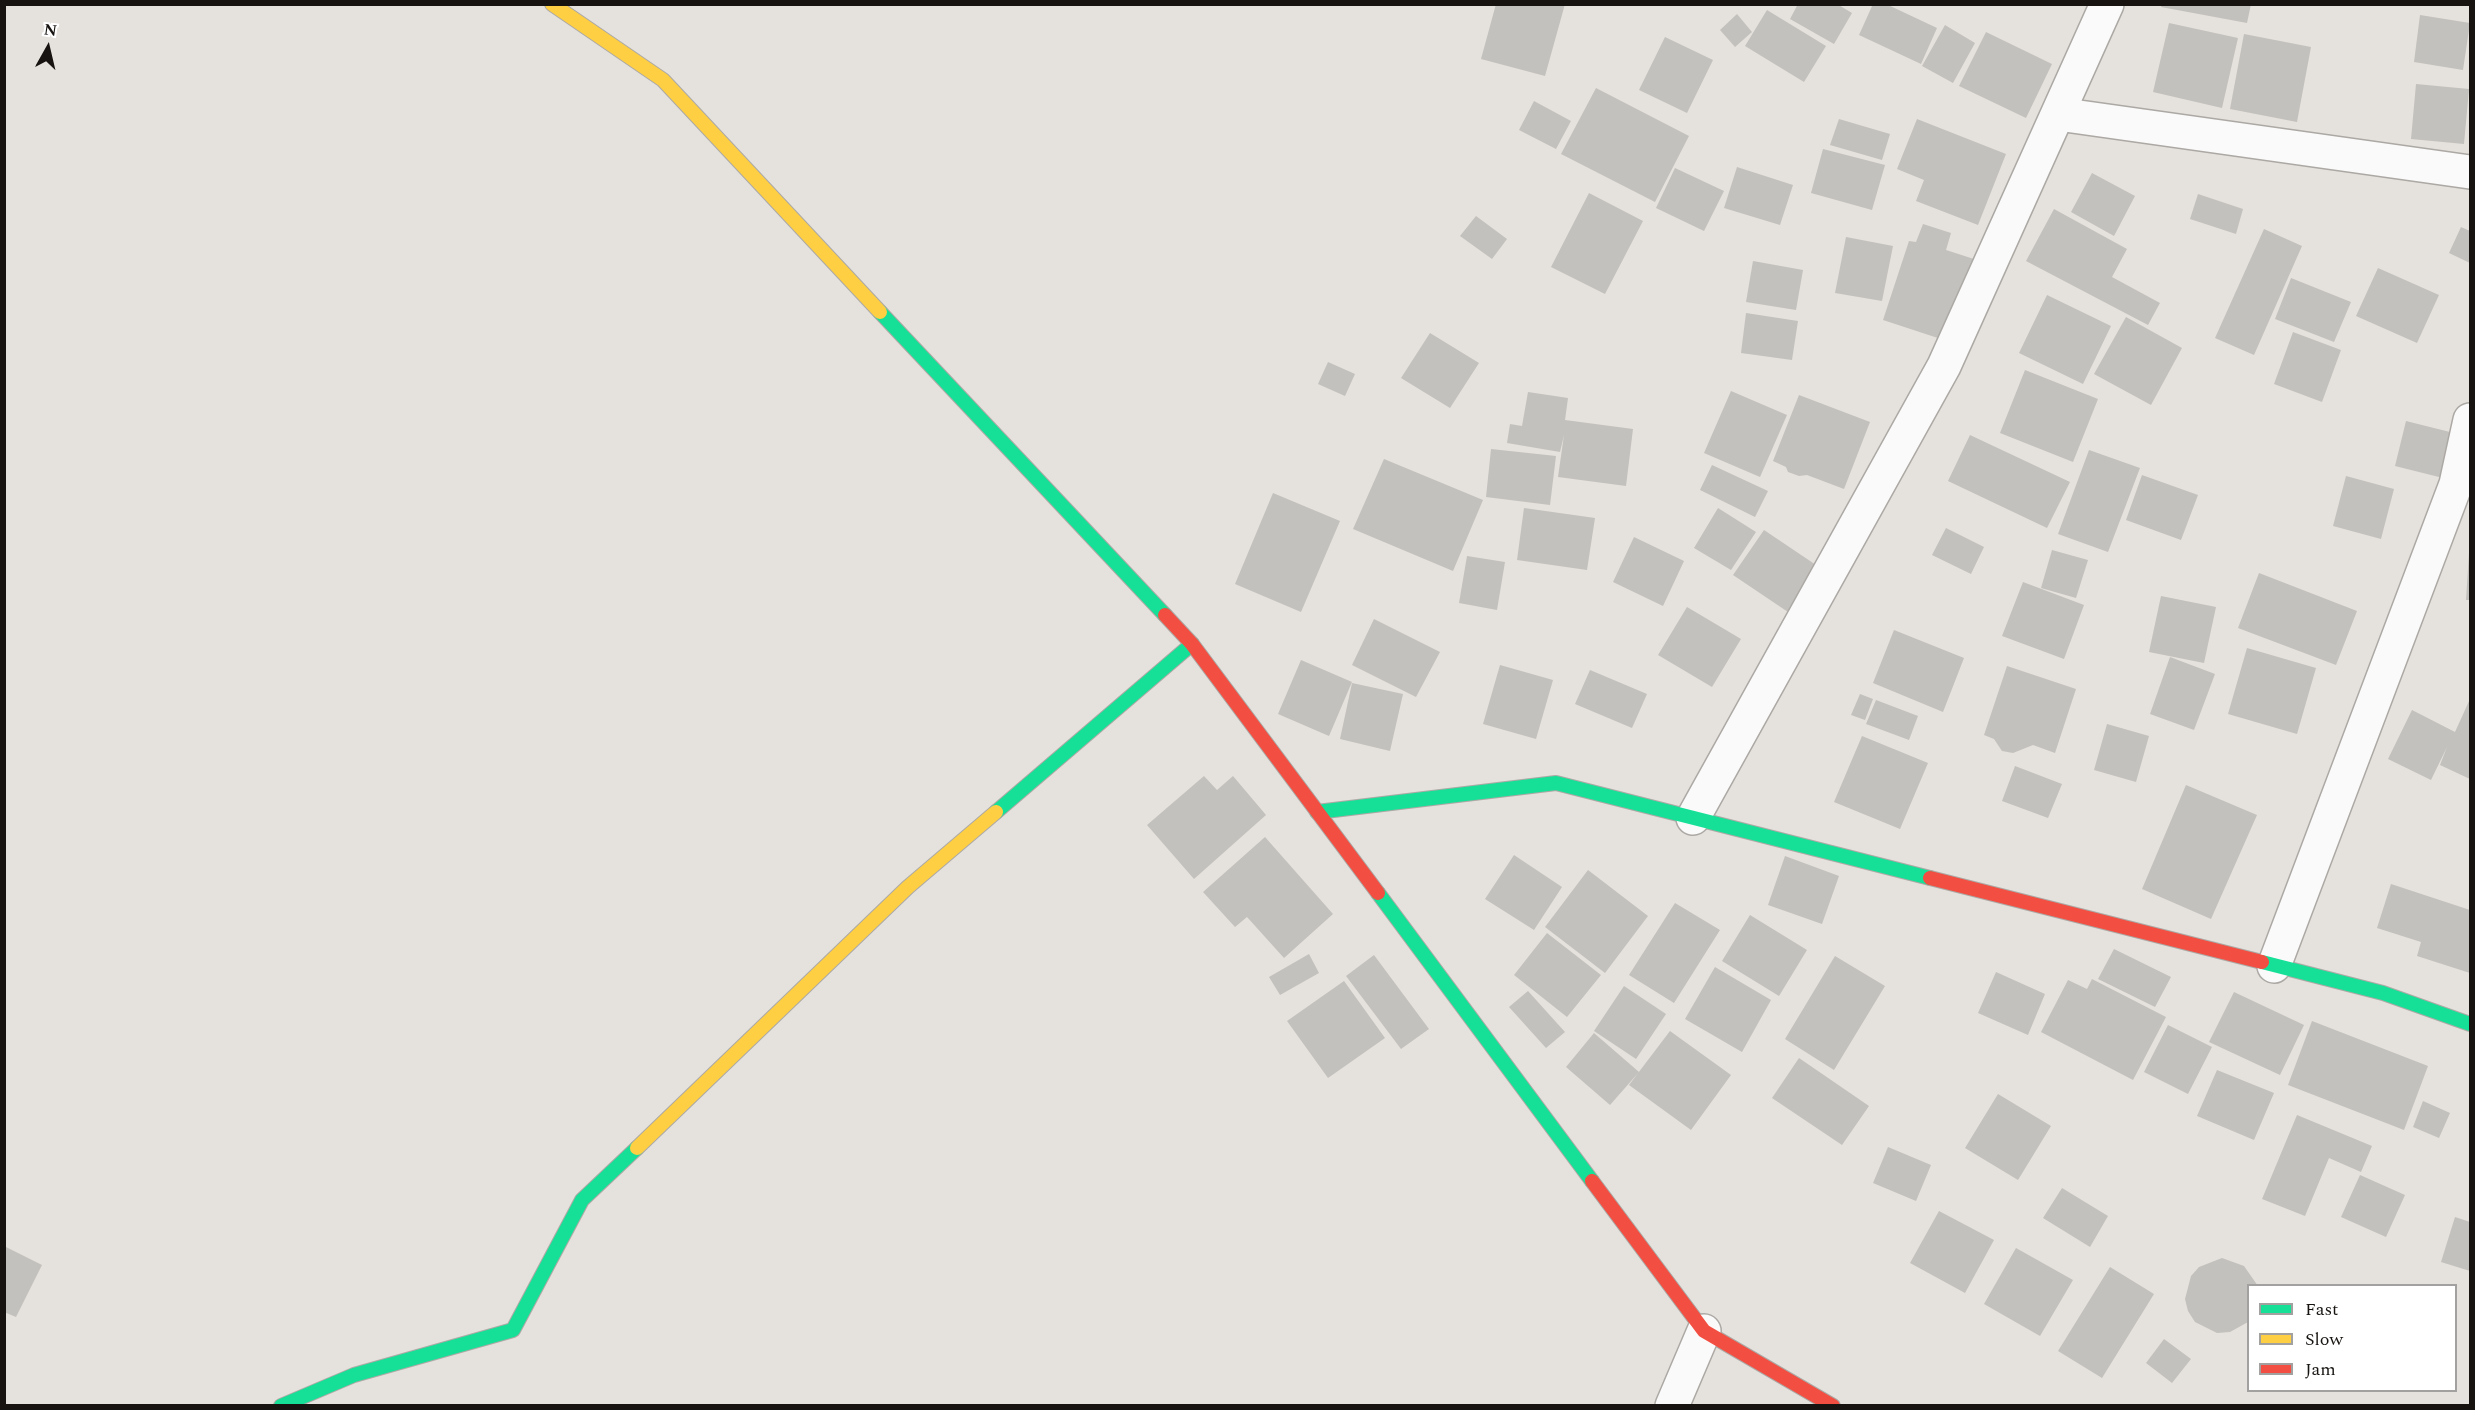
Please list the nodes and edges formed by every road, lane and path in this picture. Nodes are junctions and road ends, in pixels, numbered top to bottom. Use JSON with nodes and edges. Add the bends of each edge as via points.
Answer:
{"nodes":[{"id":1,"x":552,"y":4,"type":"edge"},
{"id":2,"x":2107,"y":4,"type":"edge"},
{"id":3,"x":2058,"y":114,"type":"junction"},
{"id":4,"x":2470,"y":172,"type":"edge"},
{"id":5,"x":2470,"y":420,"type":"edge"},
{"id":6,"x":1192,"y":644,"type":"junction"},
{"id":7,"x":1317,"y":812,"type":"junction"},
{"id":8,"x":1693,"y":818,"type":"junction"},
{"id":9,"x":2274,"y":966,"type":"junction"},
{"id":10,"x":2470,"y":1024,"type":"edge"},
{"id":11,"x":1704,"y":1331,"type":"junction"},
{"id":12,"x":281,"y":1406,"type":"edge"},
{"id":13,"x":1672,"y":1406,"type":"edge"},
{"id":14,"x":1833,"y":1406,"type":"edge"}],
"edges":[{"from":1,"to":6,"type":"street","via":[[663,80]]},
{"from":2,"to":3,"type":"street"},
{"from":3,"to":4,"type":"street"},
{"from":3,"to":8,"type":"street","via":[[1944,366]]},
{"from":5,"to":9,"type":"street","via":[[2456,484]]},
{"from":6,"to":7,"type":"street"},
{"from":6,"to":12,"type":"street","via":[[908,887],[582,1200],[513,1330],[354,1375]]},
{"from":7,"to":8,"type":"street","via":[[1556,783]]},
{"from":7,"to":11,"type":"street"},
{"from":8,"to":9,"type":"street"},
{"from":9,"to":10,"type":"street","via":[[2383,993]]},
{"from":11,"to":13,"type":"street"},
{"from":11,"to":14,"type":"street"}]}
